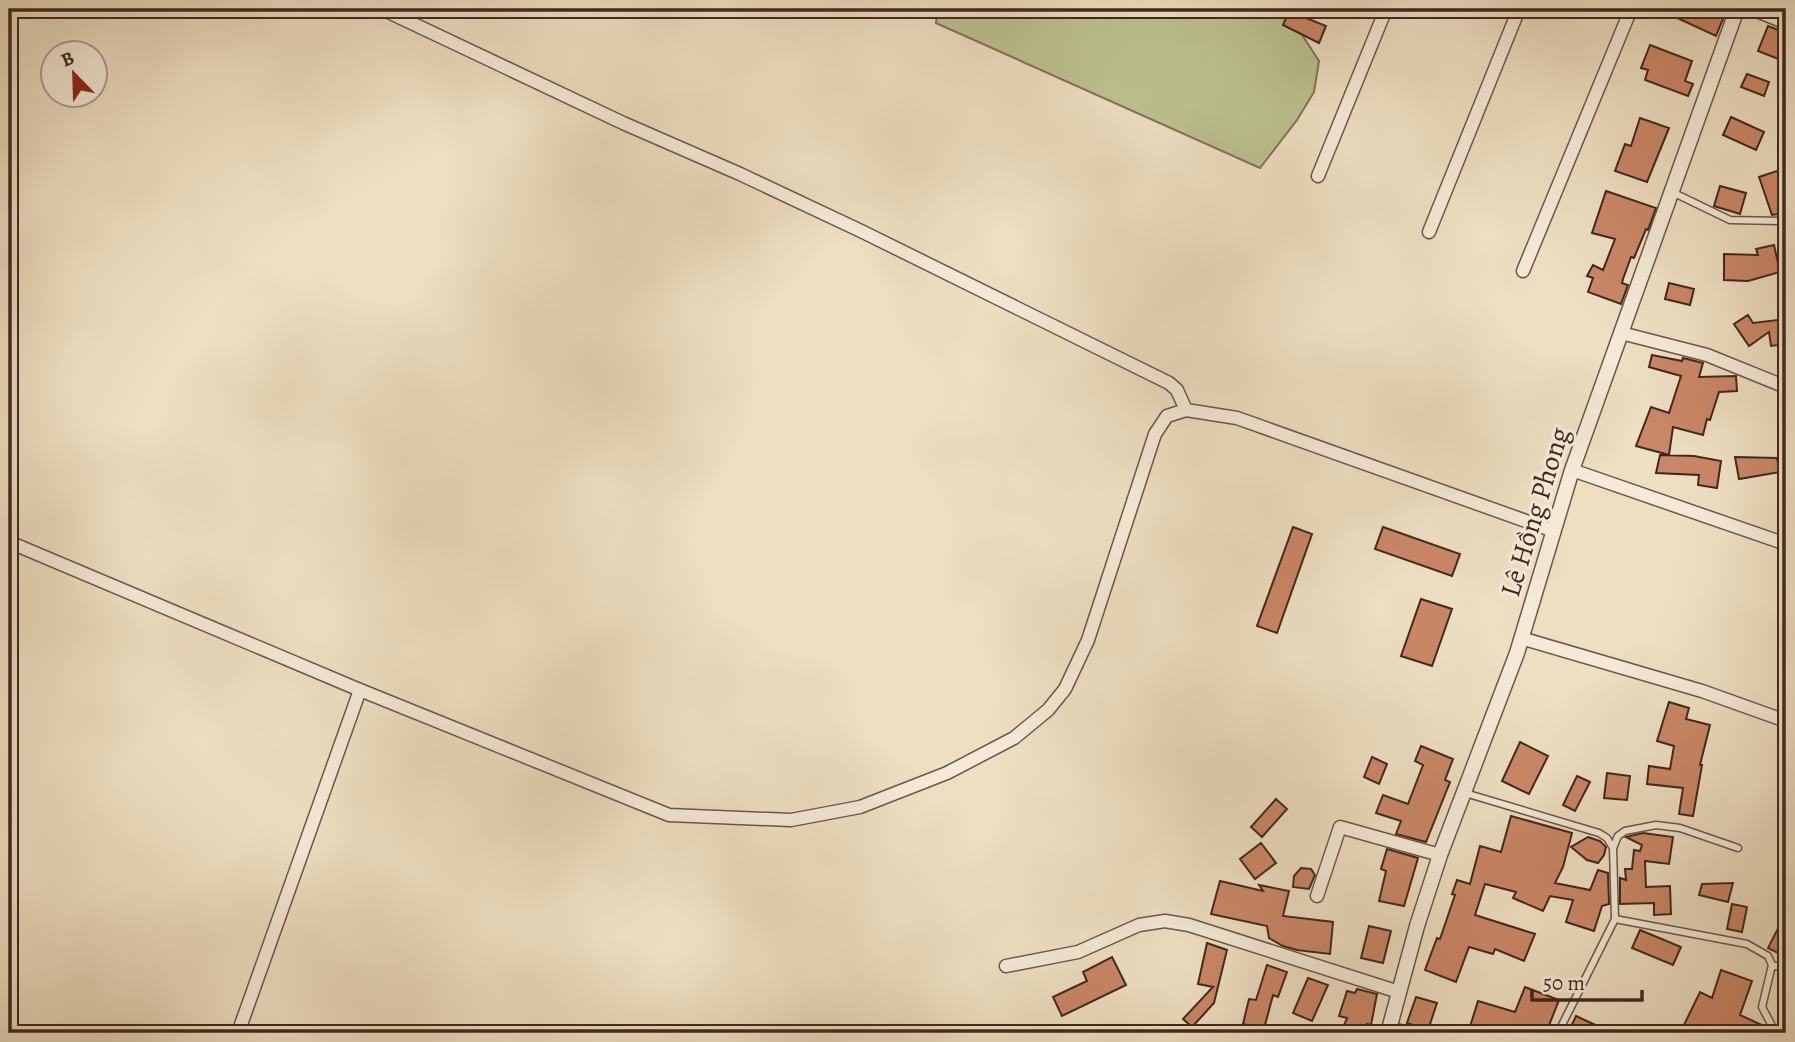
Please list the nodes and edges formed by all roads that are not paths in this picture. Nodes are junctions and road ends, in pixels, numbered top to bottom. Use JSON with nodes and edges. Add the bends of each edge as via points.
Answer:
{"nodes":[{"id":1,"x":382,"y":9,"type":"edge"},
{"id":2,"x":1386,"y":9,"type":"edge"},
{"id":3,"x":1519,"y":9,"type":"edge"},
{"id":4,"x":1631,"y":9,"type":"edge"},
{"id":5,"x":1737,"y":9,"type":"edge"},
{"id":6,"x":1744,"y":9,"type":"edge"},
{"id":7,"x":1786,"y":26,"type":"edge"},
{"id":8,"x":1318,"y":176,"type":"dead end"},
{"id":9,"x":1672,"y":192,"type":"junction"},
{"id":10,"x":1786,"y":221,"type":"edge"},
{"id":11,"x":1429,"y":232,"type":"dead end"},
{"id":12,"x":1523,"y":271,"type":"dead end"},
{"id":13,"x":1621,"y":333,"type":"junction"},
{"id":14,"x":1786,"y":387,"type":"edge"},
{"id":15,"x":1186,"y":410,"type":"junction"},
{"id":16,"x":1572,"y":470,"type":"junction"},
{"id":17,"x":1553,"y":531,"type":"junction"},
{"id":18,"x":9,"y":542,"type":"edge"},
{"id":19,"x":1786,"y":544,"type":"edge"},
{"id":20,"x":1521,"y":638,"type":"junction"},
{"id":21,"x":360,"y":690,"type":"junction"},
{"id":22,"x":1786,"y":721,"type":"edge"},
{"id":23,"x":1463,"y":792,"type":"junction"},
{"id":24,"x":1614,"y":848,"type":"junction"},
{"id":25,"x":1738,"y":848,"type":"dead end"},
{"id":26,"x":1440,"y":855,"type":"junction"},
{"id":27,"x":1317,"y":896,"type":"dead end"},
{"id":28,"x":1615,"y":919,"type":"junction"},
{"id":29,"x":1772,"y":965,"type":"junction"},
{"id":30,"x":1006,"y":966,"type":"dead end"},
{"id":31,"x":1786,"y":969,"type":"edge"},
{"id":32,"x":1399,"y":992,"type":"junction"},
{"id":33,"x":1239,"y":1029,"type":"dead end"},
{"id":34,"x":1389,"y":1030,"type":"edge"},
{"id":35,"x":238,"y":1033,"type":"edge"},
{"id":36,"x":1255,"y":1033,"type":"edge"},
{"id":37,"x":1405,"y":1033,"type":"edge"},
{"id":38,"x":1558,"y":1033,"type":"edge"},
{"id":39,"x":1772,"y":1033,"type":"edge"}],
"edges":[{"from":1,"to":15,"type":"street","via":[[849,225],[1157,377],[1177,390]]},
{"from":2,"to":8,"type":"street"},
{"from":3,"to":11,"type":"street"},
{"from":4,"to":12,"type":"street"},
{"from":5,"to":9,"type":"street","name":"Lê Hồng Phong"},
{"from":6,"to":7,"type":"lane"},
{"from":9,"to":10,"type":"lane","via":[[1730,220]]},
{"from":9,"to":13,"type":"street","name":"Lê Hồng Phong"},
{"from":13,"to":14,"type":"street","via":[[1707,355]]},
{"from":13,"to":16,"type":"street","name":"Lê Hồng Phong"},
{"from":15,"to":17,"type":"street","via":[[1237,418]]},
{"from":15,"to":21,"type":"street","via":[[1167,416],[1156,434],[1088,640],[1065,689],[1014,738],[947,773],[860,807],[791,820],[669,815]]},
{"from":16,"to":17,"type":"street","name":"Lê Hồng Phong"},
{"from":16,"to":19,"type":"street"},
{"from":17,"to":20,"type":"street","name":"Lê Hồng Phong"},
{"from":18,"to":21,"type":"street"},
{"from":20,"to":22,"type":"street","via":[[1702,691]]},
{"from":20,"to":23,"type":"street","name":"Lê Hồng Phong"},
{"from":21,"to":35,"type":"street"},
{"from":23,"to":24,"type":"lane","via":[[1599,833]]},
{"from":23,"to":26,"type":"street","name":"Lê Hồng Phong"},
{"from":24,"to":25,"type":"lane","via":[[1620,834],[1656,825],[1680,828]]},
{"from":24,"to":28,"type":"lane"},
{"from":26,"to":27,"type":"street","via":[[1340,827]]},
{"from":26,"to":32,"type":"street","name":"Lê Hồng Phong"},
{"from":28,"to":29,"type":"lane","via":[[1747,944],[1768,956]]},
{"from":28,"to":38,"type":"lane"},
{"from":29,"to":31,"type":"lane"},
{"from":29,"to":39,"type":"lane","via":[[1762,1007]]},
{"from":30,"to":32,"type":"street","via":[[1078,952],[1139,925],[1165,922],[1189,925]]},
{"from":32,"to":34,"type":"street","name":"Lê Hồng Phong"},
{"from":33,"to":36,"type":"lane"},
{"from":34,"to":37,"type":"street"}]}
